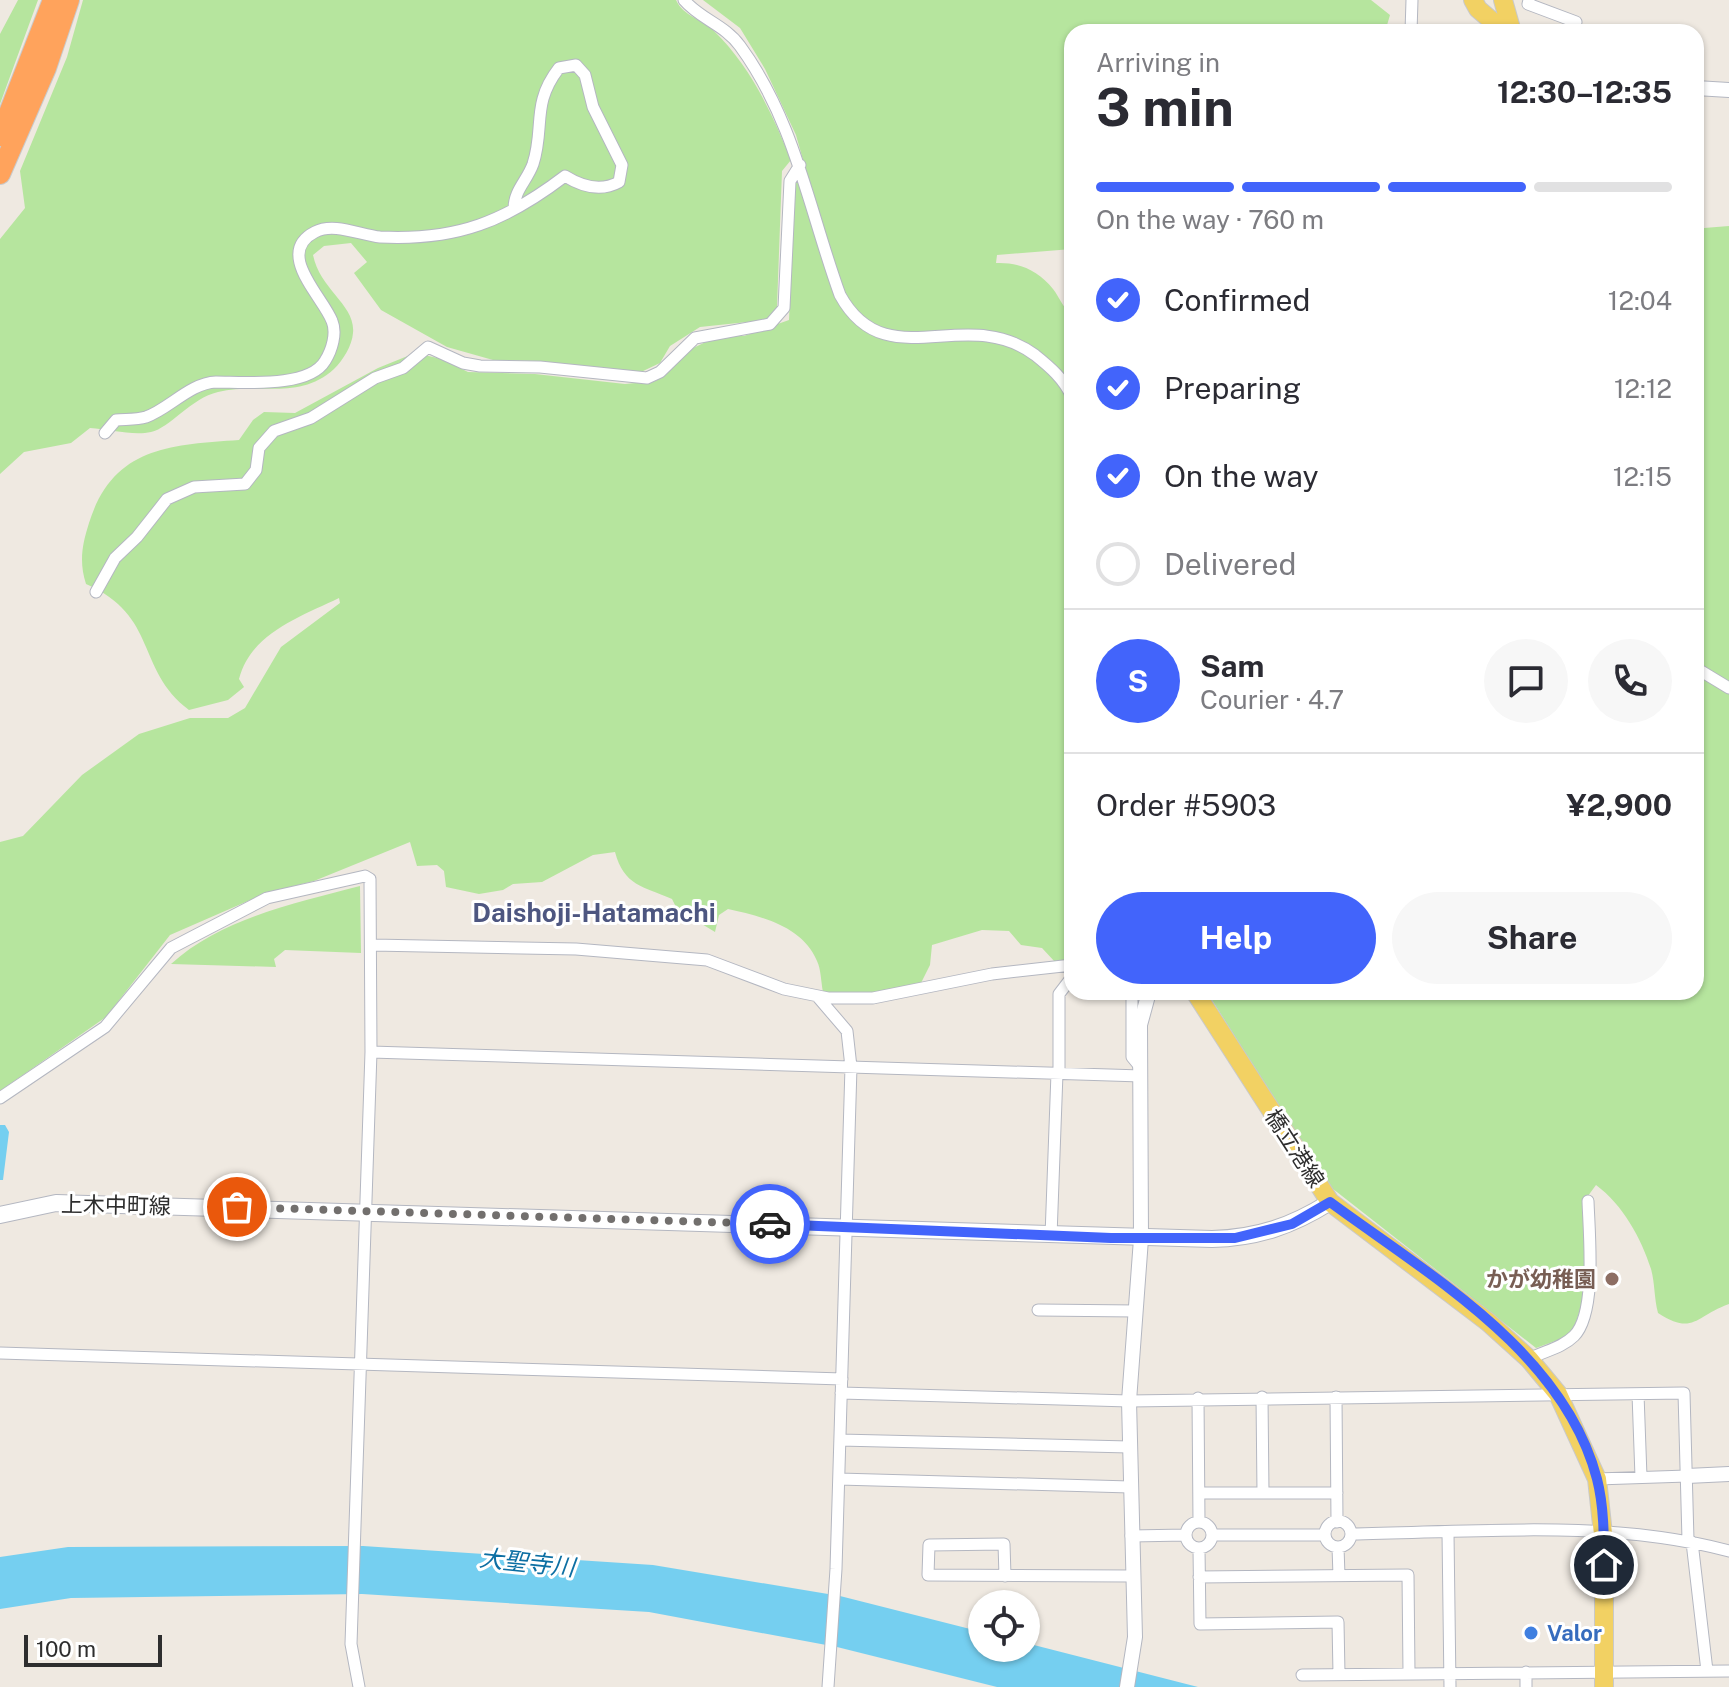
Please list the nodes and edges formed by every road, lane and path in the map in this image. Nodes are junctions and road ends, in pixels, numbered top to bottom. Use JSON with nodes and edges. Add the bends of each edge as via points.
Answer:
{"nodes":[{"id":1,"x":53,"y":0,"type":"edge"},
{"id":2,"x":69,"y":0,"type":"edge"},
{"id":3,"x":684,"y":0,"type":"edge"},
{"id":4,"x":1412,"y":0,"type":"edge"},
{"id":5,"x":1473,"y":0,"type":"edge"},
{"id":6,"x":1503,"y":0,"type":"edge"},
{"id":7,"x":1529,"y":0,"type":"edge"},
{"id":8,"x":1411,"y":24,"type":"edge"},
{"id":9,"x":1496,"y":24,"type":"edge"},
{"id":10,"x":1510,"y":24,"type":"edge"},
{"id":11,"x":1575,"y":24,"type":"edge"},
{"id":12,"x":1704,"y":88,"type":"edge"},
{"id":13,"x":1729,"y":90,"type":"edge"},
{"id":14,"x":0,"y":136,"type":"edge"},
{"id":15,"x":800,"y":165,"type":"junction"},
{"id":16,"x":0,"y":174,"type":"edge"},
{"id":17,"x":514,"y":209,"type":"junction"},
{"id":18,"x":1064,"y":386,"type":"edge"},
{"id":19,"x":105,"y":433,"type":"dead end"},
{"id":20,"x":96,"y":592,"type":"dead end"},
{"id":21,"x":1704,"y":673,"type":"edge"},
{"id":22,"x":1729,"y":688,"type":"edge"},
{"id":23,"x":373,"y":945,"type":"junction"},
{"id":24,"x":1064,"y":966,"type":"edge"},
{"id":25,"x":1064,"y":987,"type":"edge"},
{"id":26,"x":817,"y":996,"type":"junction"},
{"id":27,"x":1132,"y":1000,"type":"edge"},
{"id":28,"x":1146,"y":1000,"type":"edge"},
{"id":29,"x":1200,"y":1000,"type":"edge"},
{"id":30,"x":371,"y":1052,"type":"junction"},
{"id":31,"x":851,"y":1067,"type":"junction"},
{"id":32,"x":1141,"y":1072,"type":"junction"},
{"id":33,"x":1058,"y":1073,"type":"junction"},
{"id":34,"x":0,"y":1098,"type":"edge"},
{"id":35,"x":1588,"y":1201,"type":"dead end"},
{"id":36,"x":1330,"y":1202,"type":"junction"},
{"id":37,"x":365,"y":1210,"type":"junction"},
{"id":38,"x":0,"y":1215,"type":"edge"},
{"id":39,"x":847,"y":1226,"type":"junction"},
{"id":40,"x":1051,"y":1236,"type":"junction"},
{"id":41,"x":1141,"y":1239,"type":"junction"},
{"id":42,"x":1038,"y":1310,"type":"dead end"},
{"id":43,"x":1136,"y":1311,"type":"junction"},
{"id":44,"x":0,"y":1353,"type":"edge"},
{"id":45,"x":1529,"y":1359,"type":"junction"},
{"id":46,"x":362,"y":1364,"type":"junction"},
{"id":47,"x":842,"y":1379,"type":"junction"},
{"id":48,"x":841,"y":1393,"type":"junction"},
{"id":49,"x":1558,"y":1394,"type":"junction"},
{"id":50,"x":1638,"y":1394,"type":"junction"},
{"id":51,"x":1262,"y":1397,"type":"junction"},
{"id":52,"x":1336,"y":1397,"type":"junction"},
{"id":53,"x":1198,"y":1398,"type":"junction"},
{"id":54,"x":1129,"y":1401,"type":"junction"},
{"id":55,"x":840,"y":1440,"type":"junction"},
{"id":56,"x":1129,"y":1447,"type":"junction"},
{"id":57,"x":1729,"y":1474,"type":"edge"},
{"id":58,"x":1687,"y":1476,"type":"junction"},
{"id":59,"x":1641,"y":1477,"type":"junction"},
{"id":60,"x":839,"y":1479,"type":"junction"},
{"id":61,"x":1597,"y":1479,"type":"junction"},
{"id":62,"x":1130,"y":1487,"type":"junction"},
{"id":63,"x":1201,"y":1493,"type":"junction"},
{"id":64,"x":1263,"y":1493,"type":"junction"},
{"id":65,"x":1337,"y":1493,"type":"junction"},
{"id":66,"x":1199,"y":1522,"type":"junction"},
{"id":67,"x":1337,"y":1522,"type":"junction"},
{"id":68,"x":1603,"y":1532,"type":"junction"},
{"id":69,"x":1448,"y":1533,"type":"junction"},
{"id":70,"x":1351,"y":1534,"type":"junction"},
{"id":71,"x":1186,"y":1535,"type":"junction"},
{"id":72,"x":1213,"y":1535,"type":"junction"},
{"id":73,"x":1325,"y":1535,"type":"junction"},
{"id":74,"x":1131,"y":1536,"type":"junction"},
{"id":75,"x":1690,"y":1541,"type":"junction"},
{"id":76,"x":1338,"y":1547,"type":"junction"},
{"id":77,"x":1199,"y":1549,"type":"junction"},
{"id":78,"x":1729,"y":1551,"type":"edge"},
{"id":79,"x":1005,"y":1576,"type":"junction"},
{"id":80,"x":1132,"y":1576,"type":"junction"},
{"id":81,"x":1339,"y":1576,"type":"junction"},
{"id":82,"x":1199,"y":1577,"type":"junction"},
{"id":83,"x":1707,"y":1671,"type":"junction"},
{"id":84,"x":1729,"y":1671,"type":"edge"},
{"id":85,"x":1526,"y":1672,"type":"junction"},
{"id":86,"x":1409,"y":1673,"type":"junction"},
{"id":87,"x":1450,"y":1673,"type":"junction"},
{"id":88,"x":1339,"y":1674,"type":"junction"},
{"id":89,"x":1302,"y":1675,"type":"dead end"},
{"id":90,"x":1604,"y":1679,"type":"edge"},
{"id":91,"x":359,"y":1687,"type":"edge"},
{"id":92,"x":828,"y":1687,"type":"edge"},
{"id":93,"x":1127,"y":1687,"type":"edge"},
{"id":94,"x":1450,"y":1687,"type":"edge"},
{"id":95,"x":1526,"y":1687,"type":"edge"}],
"edges":[{"from":1,"to":14,"type":"highway"},
{"from":2,"to":16,"type":"highway"},
{"from":3,"to":15,"type":"street","via":[[742,47],[771,96]]},
{"from":4,"to":8,"type":"street"},
{"from":5,"to":9,"type":"main road"},
{"from":6,"to":10,"type":"main road"},
{"from":7,"to":11,"type":"street","via":[[1528,4]]},
{"from":12,"to":13,"type":"street"},
{"from":15,"to":18,"type":"street","via":[[837,286],[854,317],[879,333],[900,338],[969,333],[1009,338],[1053,370]]},
{"from":15,"to":20,"type":"street","via":[[790,181],[784,308],[770,324],[695,338],[647,378],[480,366],[428,347],[403,368],[375,378],[311,418],[274,431],[259,448],[256,470],[245,484],[194,487],[167,499],[115,558]]},
{"from":17,"to":17,"type":"street","via":[[565,176],[591,187],[613,186],[622,177],[622,165],[576,65],[559,68],[544,95],[534,161],[514,197]]},
{"from":17,"to":19,"type":"street","via":[[455,233],[311,233],[301,247],[300,262],[333,321],[334,334],[326,361],[316,372],[297,379],[205,384],[151,415],[116,420]]},
{"from":21,"to":22,"type":"street"},
{"from":23,"to":26,"type":"street","via":[[576,949],[707,960]]},
{"from":23,"to":30,"type":"street"},
{"from":23,"to":34,"type":"street","via":[[370,879],[365,876],[267,898],[171,948],[105,1027]]},
{"from":24,"to":26,"type":"street","via":[[873,998]]},
{"from":25,"to":33,"type":"street","via":[[1059,994]]},
{"from":26,"to":31,"type":"street","via":[[847,1031]]},
{"from":27,"to":32,"type":"street","via":[[1132,1057]]},
{"from":28,"to":32,"type":"street"},
{"from":29,"to":36,"type":"main road","name":"橋立港線"},
{"from":30,"to":31,"type":"street"},
{"from":30,"to":37,"type":"street"},
{"from":31,"to":33,"type":"street"},
{"from":31,"to":39,"type":"street"},
{"from":32,"to":33,"type":"street"},
{"from":32,"to":41,"type":"street"},
{"from":33,"to":40,"type":"street"},
{"from":35,"to":45,"type":"street","via":[[1587,1304],[1581,1327],[1567,1343]]},
{"from":36,"to":41,"type":"main road","name":"上木中町線","via":[[1302,1220],[1253,1236]]},
{"from":36,"to":45,"type":"main road","name":"橋立港線"},
{"from":37,"to":38,"type":"main road","name":"上木中町線","via":[[56,1203]]},
{"from":37,"to":39,"type":"main road","name":"上木中町線"},
{"from":37,"to":46,"type":"street"},
{"from":39,"to":40,"type":"main road","name":"上木中町線"},
{"from":39,"to":47,"type":"street"},
{"from":40,"to":41,"type":"main road","name":"上木中町線"},
{"from":41,"to":43,"type":"street"},
{"from":42,"to":43,"type":"street"},
{"from":43,"to":54,"type":"street"},
{"from":44,"to":46,"type":"street"},
{"from":45,"to":49,"type":"main road","name":"橋立港線"},
{"from":46,"to":47,"type":"street"},
{"from":46,"to":91,"type":"street","via":[[351,1644]]},
{"from":47,"to":48,"type":"street"},
{"from":48,"to":54,"type":"street"},
{"from":48,"to":55,"type":"street"},
{"from":49,"to":50,"type":"street"},
{"from":49,"to":52,"type":"street"},
{"from":49,"to":61,"type":"main road","name":"橋立港線"},
{"from":50,"to":58,"type":"street","via":[[1684,1393]]},
{"from":50,"to":59,"type":"street"},
{"from":51,"to":52,"type":"street"},
{"from":51,"to":53,"type":"street"},
{"from":51,"to":64,"type":"street"},
{"from":52,"to":65,"type":"street"},
{"from":53,"to":54,"type":"street"},
{"from":53,"to":63,"type":"street"},
{"from":54,"to":56,"type":"street"},
{"from":55,"to":56,"type":"street"},
{"from":55,"to":60,"type":"street"},
{"from":56,"to":62,"type":"street"},
{"from":57,"to":58,"type":"street"},
{"from":58,"to":59,"type":"street"},
{"from":58,"to":75,"type":"street"},
{"from":59,"to":61,"type":"street"},
{"from":60,"to":62,"type":"street"},
{"from":60,"to":92,"type":"street"},
{"from":61,"to":68,"type":"main road","name":"橋立港線"},
{"from":62,"to":74,"type":"street"},
{"from":63,"to":64,"type":"street"},
{"from":63,"to":66,"type":"street"},
{"from":64,"to":65,"type":"street"},
{"from":65,"to":67,"type":"street"},
{"from":66,"to":71,"type":"street"},
{"from":66,"to":72,"type":"street"},
{"from":67,"to":70,"type":"street","via":[[1348,1526]]},
{"from":67,"to":73,"type":"street"},
{"from":68,"to":69,"type":"street"},
{"from":68,"to":75,"type":"street"},
{"from":68,"to":90,"type":"main road","name":"橋立港線"},
{"from":69,"to":70,"type":"street"},
{"from":69,"to":87,"type":"street"},
{"from":70,"to":76,"type":"street"},
{"from":71,"to":74,"type":"street"},
{"from":71,"to":77,"type":"street"},
{"from":72,"to":73,"type":"street"},
{"from":72,"to":77,"type":"street"},
{"from":73,"to":76,"type":"street"},
{"from":74,"to":80,"type":"street"},
{"from":75,"to":78,"type":"street"},
{"from":75,"to":83,"type":"street"},
{"from":76,"to":81,"type":"street"},
{"from":77,"to":82,"type":"street"},
{"from":79,"to":79,"type":"street","via":[[928,1575],[929,1545],[1004,1544]]},
{"from":79,"to":80,"type":"street"},
{"from":80,"to":93,"type":"street","via":[[1133,1649]]},
{"from":81,"to":82,"type":"street"},
{"from":81,"to":86,"type":"street","via":[[1408,1575]]},
{"from":82,"to":88,"type":"street","via":[[1200,1624],[1338,1622]]},
{"from":83,"to":84,"type":"street"},
{"from":83,"to":90,"type":"street"},
{"from":85,"to":87,"type":"street"},
{"from":85,"to":90,"type":"street"},
{"from":85,"to":95,"type":"street"},
{"from":86,"to":87,"type":"street"},
{"from":86,"to":88,"type":"street"},
{"from":87,"to":94,"type":"street"},
{"from":88,"to":89,"type":"street"}]}
